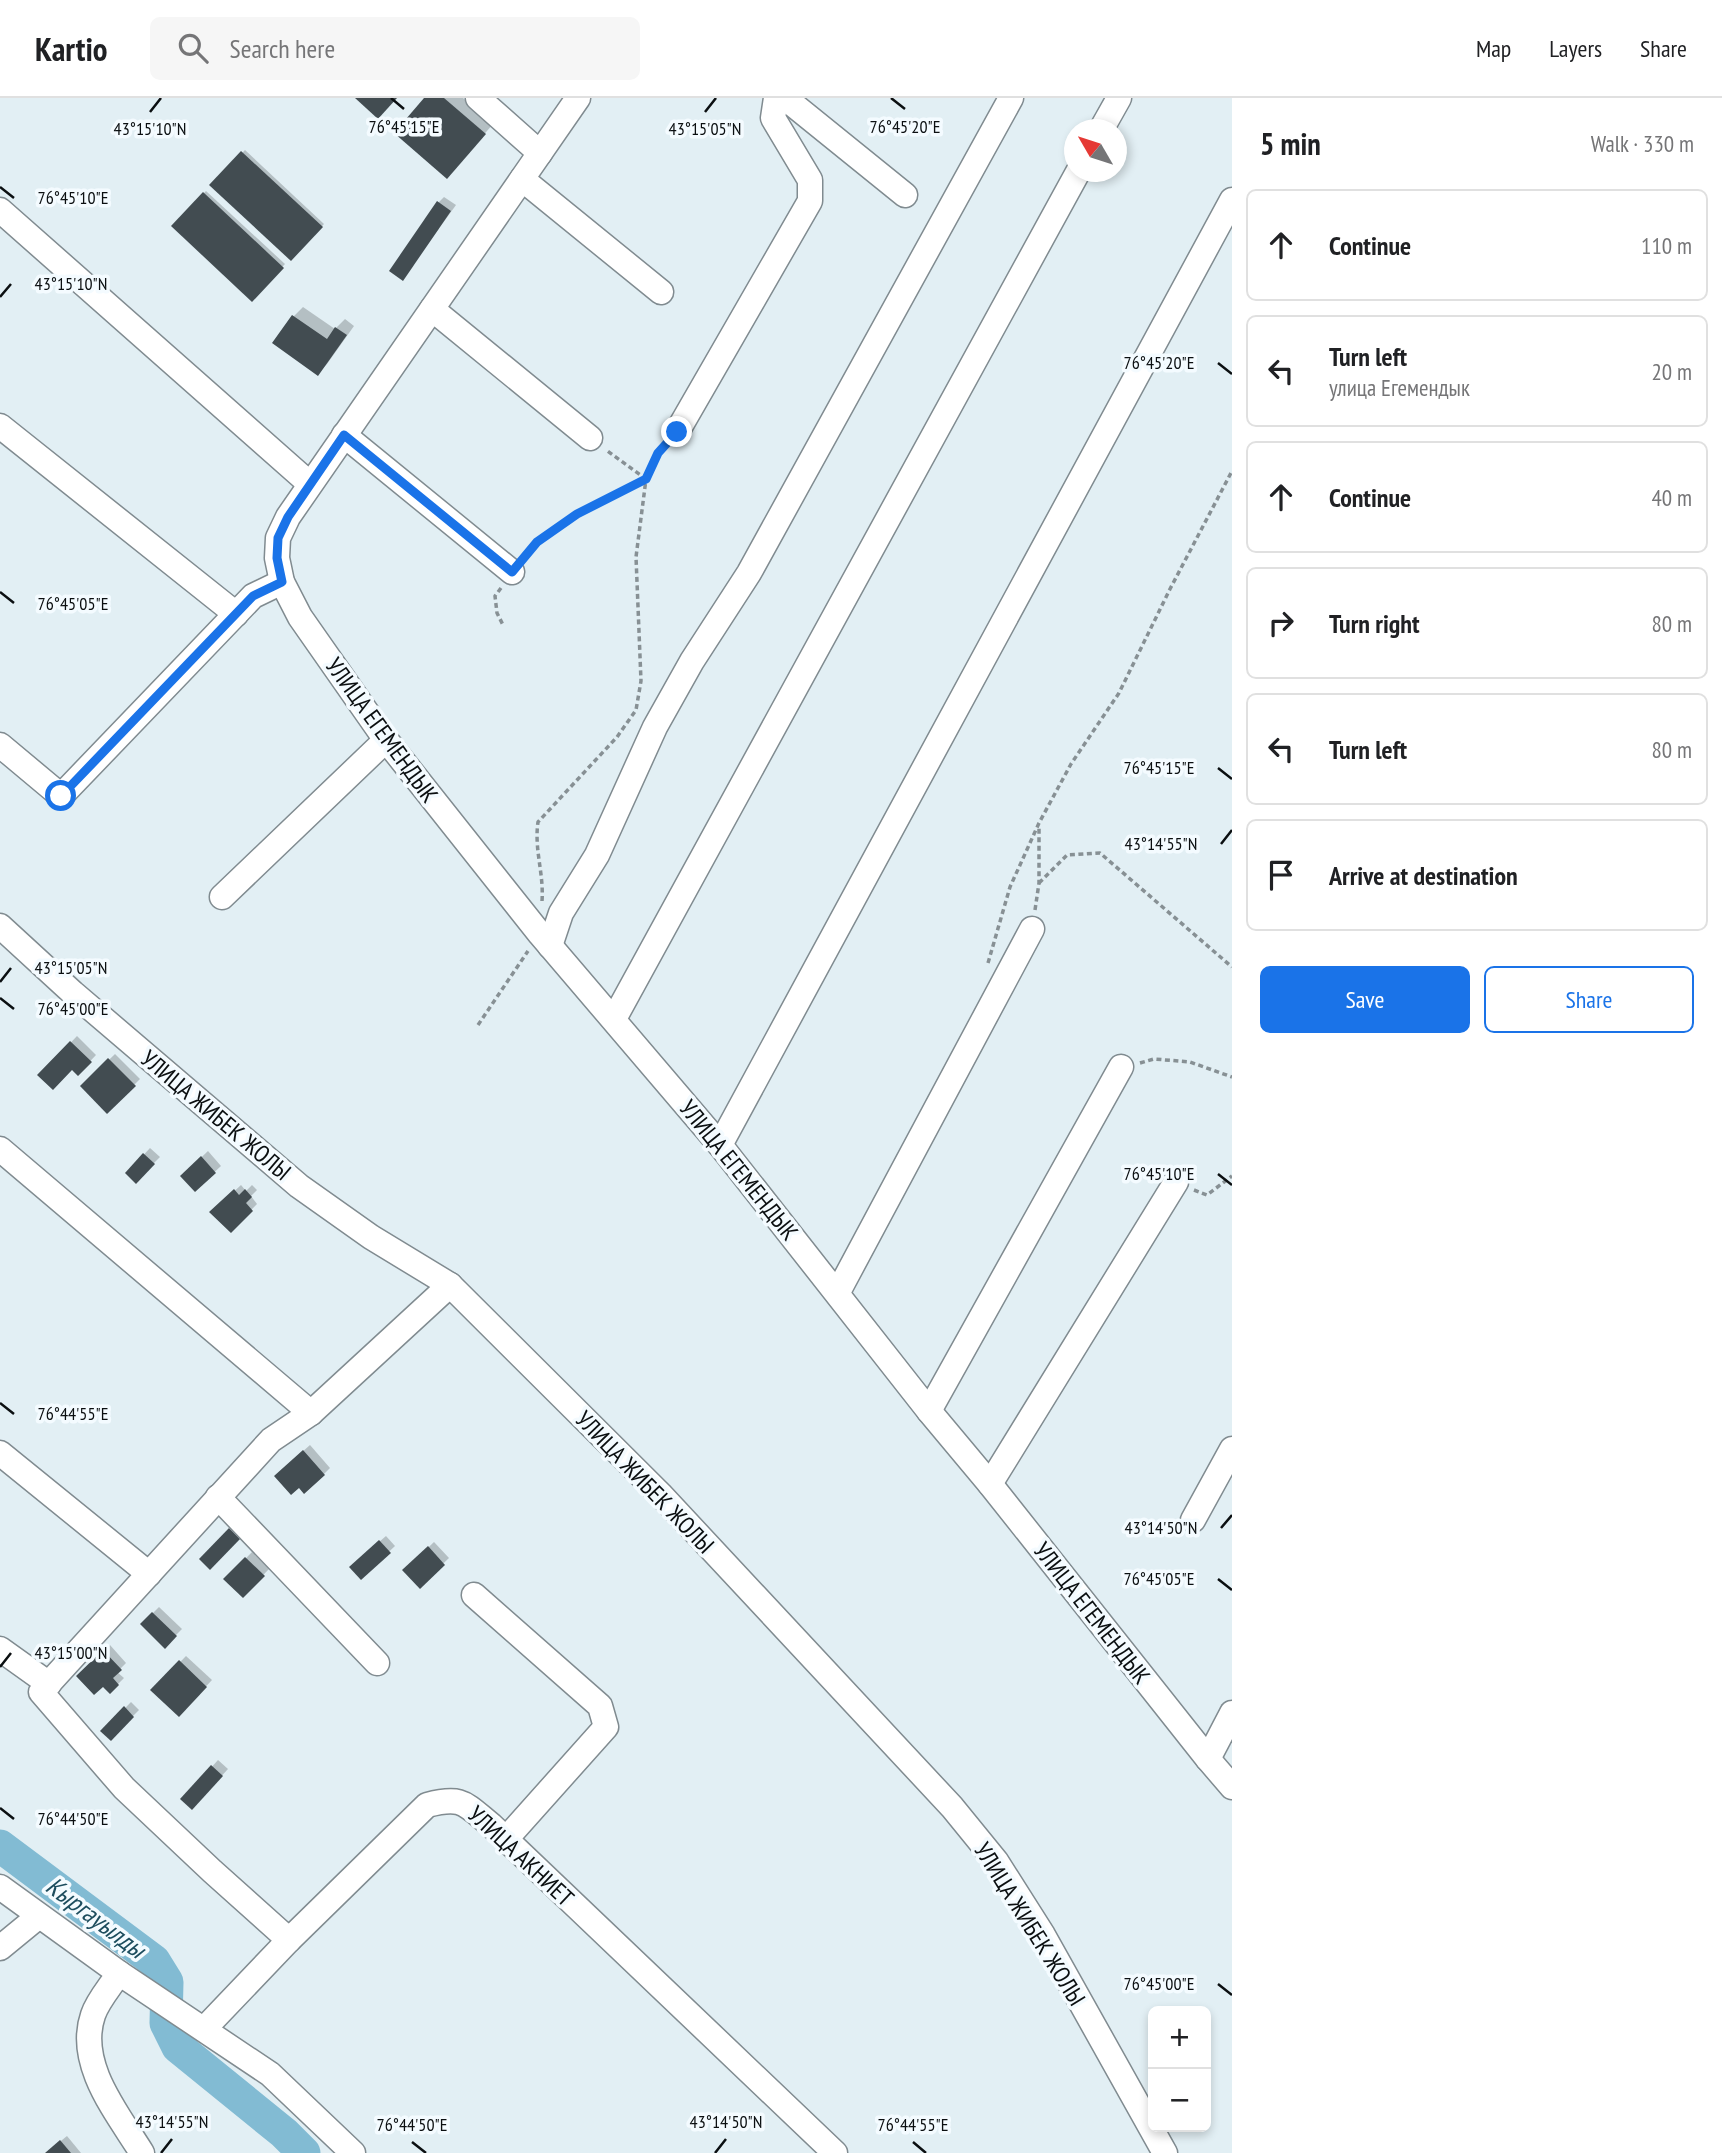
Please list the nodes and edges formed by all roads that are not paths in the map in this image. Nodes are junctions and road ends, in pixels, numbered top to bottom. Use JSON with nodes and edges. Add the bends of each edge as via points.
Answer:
{"nodes":[{"id":1,"x":478,"y":98,"type":"edge"},
{"id":2,"x":579,"y":98,"type":"edge"},
{"id":3,"x":776,"y":98,"type":"edge"},
{"id":4,"x":785,"y":98,"type":"edge"},
{"id":5,"x":1011,"y":98,"type":"edge"},
{"id":6,"x":1119,"y":98,"type":"edge"},
{"id":7,"x":1107,"y":119,"type":"edge"},
{"id":8,"x":540,"y":153,"type":"junction"},
{"id":9,"x":522,"y":179,"type":"junction"},
{"id":10,"x":1073,"y":182,"type":"edge"},
{"id":11,"x":905,"y":195,"type":"dead end"},
{"id":12,"x":1232,"y":200,"type":"edge"},
{"id":13,"x":0,"y":210,"type":"edge"},
{"id":14,"x":661,"y":292,"type":"dead end"},
{"id":15,"x":432,"y":309,"type":"junction"},
{"id":16,"x":0,"y":426,"type":"edge"},
{"id":17,"x":677,"y":432,"type":"road end"},
{"id":18,"x":344,"y":435,"type":"junction"},
{"id":19,"x":590,"y":438,"type":"road end"},
{"id":20,"x":310,"y":484,"type":"junction"},
{"id":21,"x":512,"y":572,"type":"road end"},
{"id":22,"x":282,"y":582,"type":"junction"},
{"id":23,"x":236,"y":614,"type":"junction"},
{"id":24,"x":386,"y":740,"type":"junction"},
{"id":25,"x":0,"y":745,"type":"edge"},
{"id":26,"x":222,"y":897,"type":"dead end"},
{"id":27,"x":0,"y":926,"type":"edge"},
{"id":28,"x":1031,"y":929,"type":"road end"},
{"id":29,"x":545,"y":940,"type":"junction"},
{"id":30,"x":614,"y":1019,"type":"junction"},
{"id":31,"x":1121,"y":1067,"type":"road end"},
{"id":32,"x":720,"y":1144,"type":"junction"},
{"id":33,"x":0,"y":1149,"type":"edge"},
{"id":34,"x":1176,"y":1182,"type":"road end"},
{"id":35,"x":450,"y":1285,"type":"junction"},
{"id":36,"x":838,"y":1293,"type":"junction"},
{"id":37,"x":929,"y":1411,"type":"junction"},
{"id":38,"x":311,"y":1413,"type":"junction"},
{"id":39,"x":1232,"y":1449,"type":"edge"},
{"id":40,"x":0,"y":1452,"type":"edge"},
{"id":41,"x":990,"y":1485,"type":"junction"},
{"id":42,"x":218,"y":1497,"type":"junction"},
{"id":43,"x":1193,"y":1520,"type":"dead end"},
{"id":44,"x":149,"y":1574,"type":"junction"},
{"id":45,"x":474,"y":1595,"type":"dead end"},
{"id":46,"x":0,"y":1649,"type":"edge"},
{"id":47,"x":377,"y":1662,"type":"dead end"},
{"id":48,"x":49,"y":1684,"type":"junction"},
{"id":49,"x":1232,"y":1713,"type":"edge"},
{"id":50,"x":1208,"y":1759,"type":"junction"},
{"id":51,"x":1232,"y":1787,"type":"edge"},
{"id":52,"x":506,"y":1839,"type":"junction"},
{"id":53,"x":0,"y":1887,"type":"edge"},
{"id":54,"x":38,"y":1916,"type":"junction"},
{"id":55,"x":289,"y":1940,"type":"junction"},
{"id":56,"x":0,"y":1948,"type":"edge"},
{"id":57,"x":119,"y":1973,"type":"junction"},
{"id":58,"x":194,"y":2023,"type":"junction"},
{"id":59,"x":142,"y":2153,"type":"edge"},
{"id":60,"x":353,"y":2153,"type":"edge"},
{"id":61,"x":835,"y":2153,"type":"edge"},
{"id":62,"x":1166,"y":2153,"type":"edge"}],
"edges":[{"from":1,"to":8,"type":"street"},
{"from":2,"to":8,"type":"street"},
{"from":3,"to":17,"type":"street","via":[[773,118],[810,180],[810,201]]},
{"from":4,"to":11,"type":"street"},
{"from":5,"to":29,"type":"street","via":[[749,573],[654,727],[597,855]]},
{"from":6,"to":7,"type":"street"},
{"from":8,"to":9,"type":"street"},
{"from":9,"to":14,"type":"street"},
{"from":9,"to":15,"type":"street"},
{"from":10,"to":30,"type":"street"},
{"from":12,"to":32,"type":"street"},
{"from":13,"to":20,"type":"street"},
{"from":15,"to":18,"type":"street"},
{"from":15,"to":19,"type":"street"},
{"from":16,"to":23,"type":"street"},
{"from":18,"to":20,"type":"street"},
{"from":18,"to":21,"type":"street"},
{"from":20,"to":22,"type":"street","name":"УЛИЦА ЕГЕМЕНДЫК","via":[[278,538]]},
{"from":22,"to":23,"type":"street","via":[[253,596]]},
{"from":22,"to":24,"type":"street","name":"УЛИЦА ЕГЕМЕНДЫК","via":[[300,617]]},
{"from":23,"to":25,"type":"street","via":[[61,796]]},
{"from":24,"to":26,"type":"street"},
{"from":24,"to":29,"type":"street","name":"УЛИЦА ЕГЕМЕНДЫК"},
{"from":27,"to":35,"type":"street","name":"УЛИЦА ЖИБЕК ЖОЛЫ","via":[[299,1185],[371,1237]]},
{"from":28,"to":36,"type":"street"},
{"from":29,"to":30,"type":"street","name":"УЛИЦА ЕГЕМЕНДЫК"},
{"from":30,"to":32,"type":"street","name":"УЛИЦА ЕГЕМЕНДЫК"},
{"from":31,"to":37,"type":"street"},
{"from":32,"to":36,"type":"street","name":"УЛИЦА ЕГЕМЕНДЫК"},
{"from":33,"to":38,"type":"street"},
{"from":34,"to":41,"type":"street"},
{"from":35,"to":38,"type":"street"},
{"from":35,"to":62,"type":"street","name":"УЛИЦА ЖИБЕК ЖОЛЫ","via":[[660,1494],[996,1860]]},
{"from":36,"to":37,"type":"street","name":"УЛИЦА ЕГЕМЕНДЫК"},
{"from":37,"to":41,"type":"street","name":"УЛИЦА ЕГЕМЕНДЫК"},
{"from":38,"to":42,"type":"street","via":[[271,1440]]},
{"from":39,"to":43,"type":"street"},
{"from":40,"to":44,"type":"street"},
{"from":41,"to":50,"type":"street","name":"УЛИЦА ЕГЕМЕНДЫК"},
{"from":42,"to":44,"type":"street"},
{"from":42,"to":47,"type":"street"},
{"from":44,"to":48,"type":"street"},
{"from":45,"to":52,"type":"street","via":[[600,1706],[606,1727]]},
{"from":46,"to":48,"type":"street"},
{"from":48,"to":55,"type":"street","via":[[41,1692],[124,1788]]},
{"from":49,"to":50,"type":"street"},
{"from":50,"to":51,"type":"street","name":"УЛИЦА ЕГЕМЕНДЫК"},
{"from":52,"to":55,"type":"street","name":"УЛИЦА АКНИЕТ","via":[[463,1802],[427,1805]]},
{"from":52,"to":61,"type":"street","name":"УЛИЦА АКНИЕТ"},
{"from":53,"to":54,"type":"street"},
{"from":54,"to":56,"type":"street"},
{"from":54,"to":57,"type":"street"},
{"from":55,"to":58,"type":"street","name":"УЛИЦА АКНИЕТ"},
{"from":57,"to":58,"type":"street"},
{"from":57,"to":59,"type":"street","via":[[93,2013],[92,2062]]},
{"from":58,"to":60,"type":"street","via":[[270,2074]]}]}
